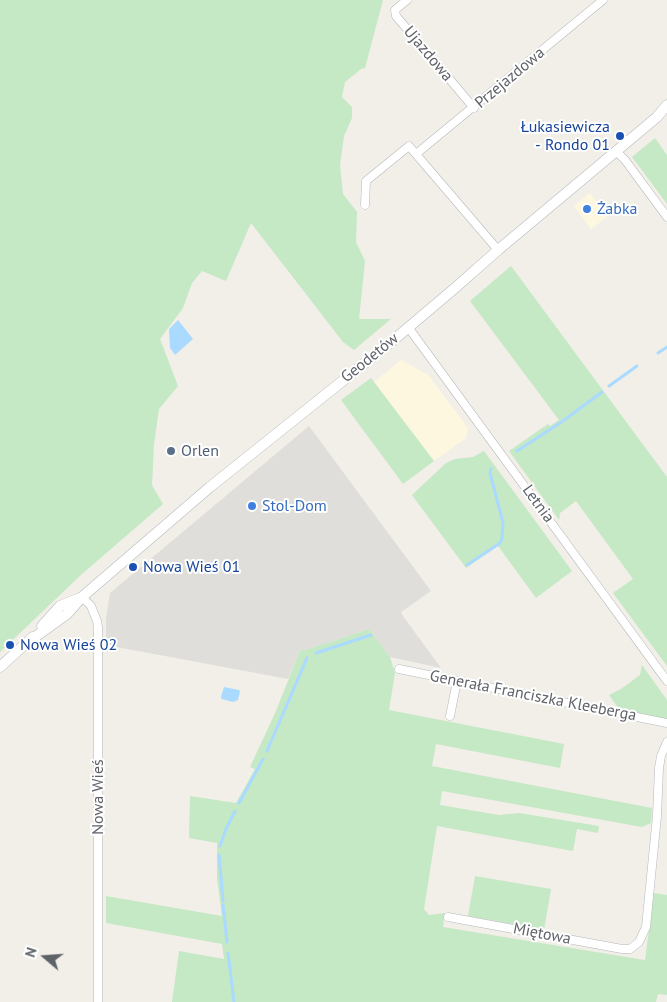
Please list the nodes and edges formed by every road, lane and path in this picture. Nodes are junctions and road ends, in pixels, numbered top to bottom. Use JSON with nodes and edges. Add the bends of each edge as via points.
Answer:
{"nodes":[{"id":1,"x":407,"y":0,"type":"edge"},
{"id":2,"x":603,"y":0,"type":"edge"},
{"id":3,"x":667,"y":105,"type":"edge"},
{"id":4,"x":474,"y":108,"type":"junction"},
{"id":5,"x":667,"y":112,"type":"edge"},
{"id":6,"x":657,"y":117,"type":"junction"},
{"id":7,"x":616,"y":151,"type":"junction"},
{"id":8,"x":416,"y":154,"type":"junction"},
{"id":9,"x":365,"y":205,"type":"dead end"},
{"id":10,"x":667,"y":217,"type":"edge"},
{"id":11,"x":498,"y":250,"type":"junction"},
{"id":12,"x":408,"y":327,"type":"junction"},
{"id":13,"x":82,"y":597,"type":"junction"},
{"id":14,"x":0,"y":666,"type":"edge"},
{"id":15,"x":399,"y":669,"type":"dead end"},
{"id":16,"x":457,"y":681,"type":"junction"},
{"id":17,"x":667,"y":681,"type":"edge"},
{"id":18,"x":450,"y":716,"type":"dead end"},
{"id":19,"x":667,"y":724,"type":"edge"},
{"id":20,"x":667,"y":742,"type":"edge"},
{"id":21,"x":448,"y":917,"type":"dead end"},
{"id":22,"x":98,"y":1002,"type":"edge"}],
"edges":[{"from":1,"to":4,"type":"street","name":"Ujazdowa","via":[[394,10],[396,16]]},
{"from":2,"to":4,"type":"street","name":"Przejazdowa"},
{"from":3,"to":6,"type":"main road","name":"Geodetów"},
{"from":4,"to":8,"type":"street","name":"Przejazdowa"},
{"from":5,"to":6,"type":"main road","name":"Geodetów"},
{"from":6,"to":7,"type":"main road","name":"Geodetów"},
{"from":7,"to":10,"type":"street"},
{"from":7,"to":11,"type":"main road","name":"Geodetów"},
{"from":8,"to":9,"type":"street","via":[[409,146],[366,181]]},
{"from":8,"to":11,"type":"street"},
{"from":11,"to":12,"type":"main road","name":"Geodetów"},
{"from":12,"to":13,"type":"main road","name":"Geodetów","via":[[252,452]]},
{"from":12,"to":17,"type":"street","name":"Letnia"},
{"from":13,"to":14,"type":"main road","name":"Geodetów","via":[[67,614]]},
{"from":13,"to":22,"type":"street","name":"Nowa Wieś","via":[[91,606],[98,627]]},
{"from":15,"to":16,"type":"street","name":"Generała Franciszka Kleeberga"},
{"from":16,"to":18,"type":"street"},
{"from":16,"to":19,"type":"street","name":"Generała Franciszka Kleeberga"},
{"from":20,"to":21,"type":"street","name":"Miętowa","via":[[660,756],[646,927],[634,946],[622,949]]}]}
